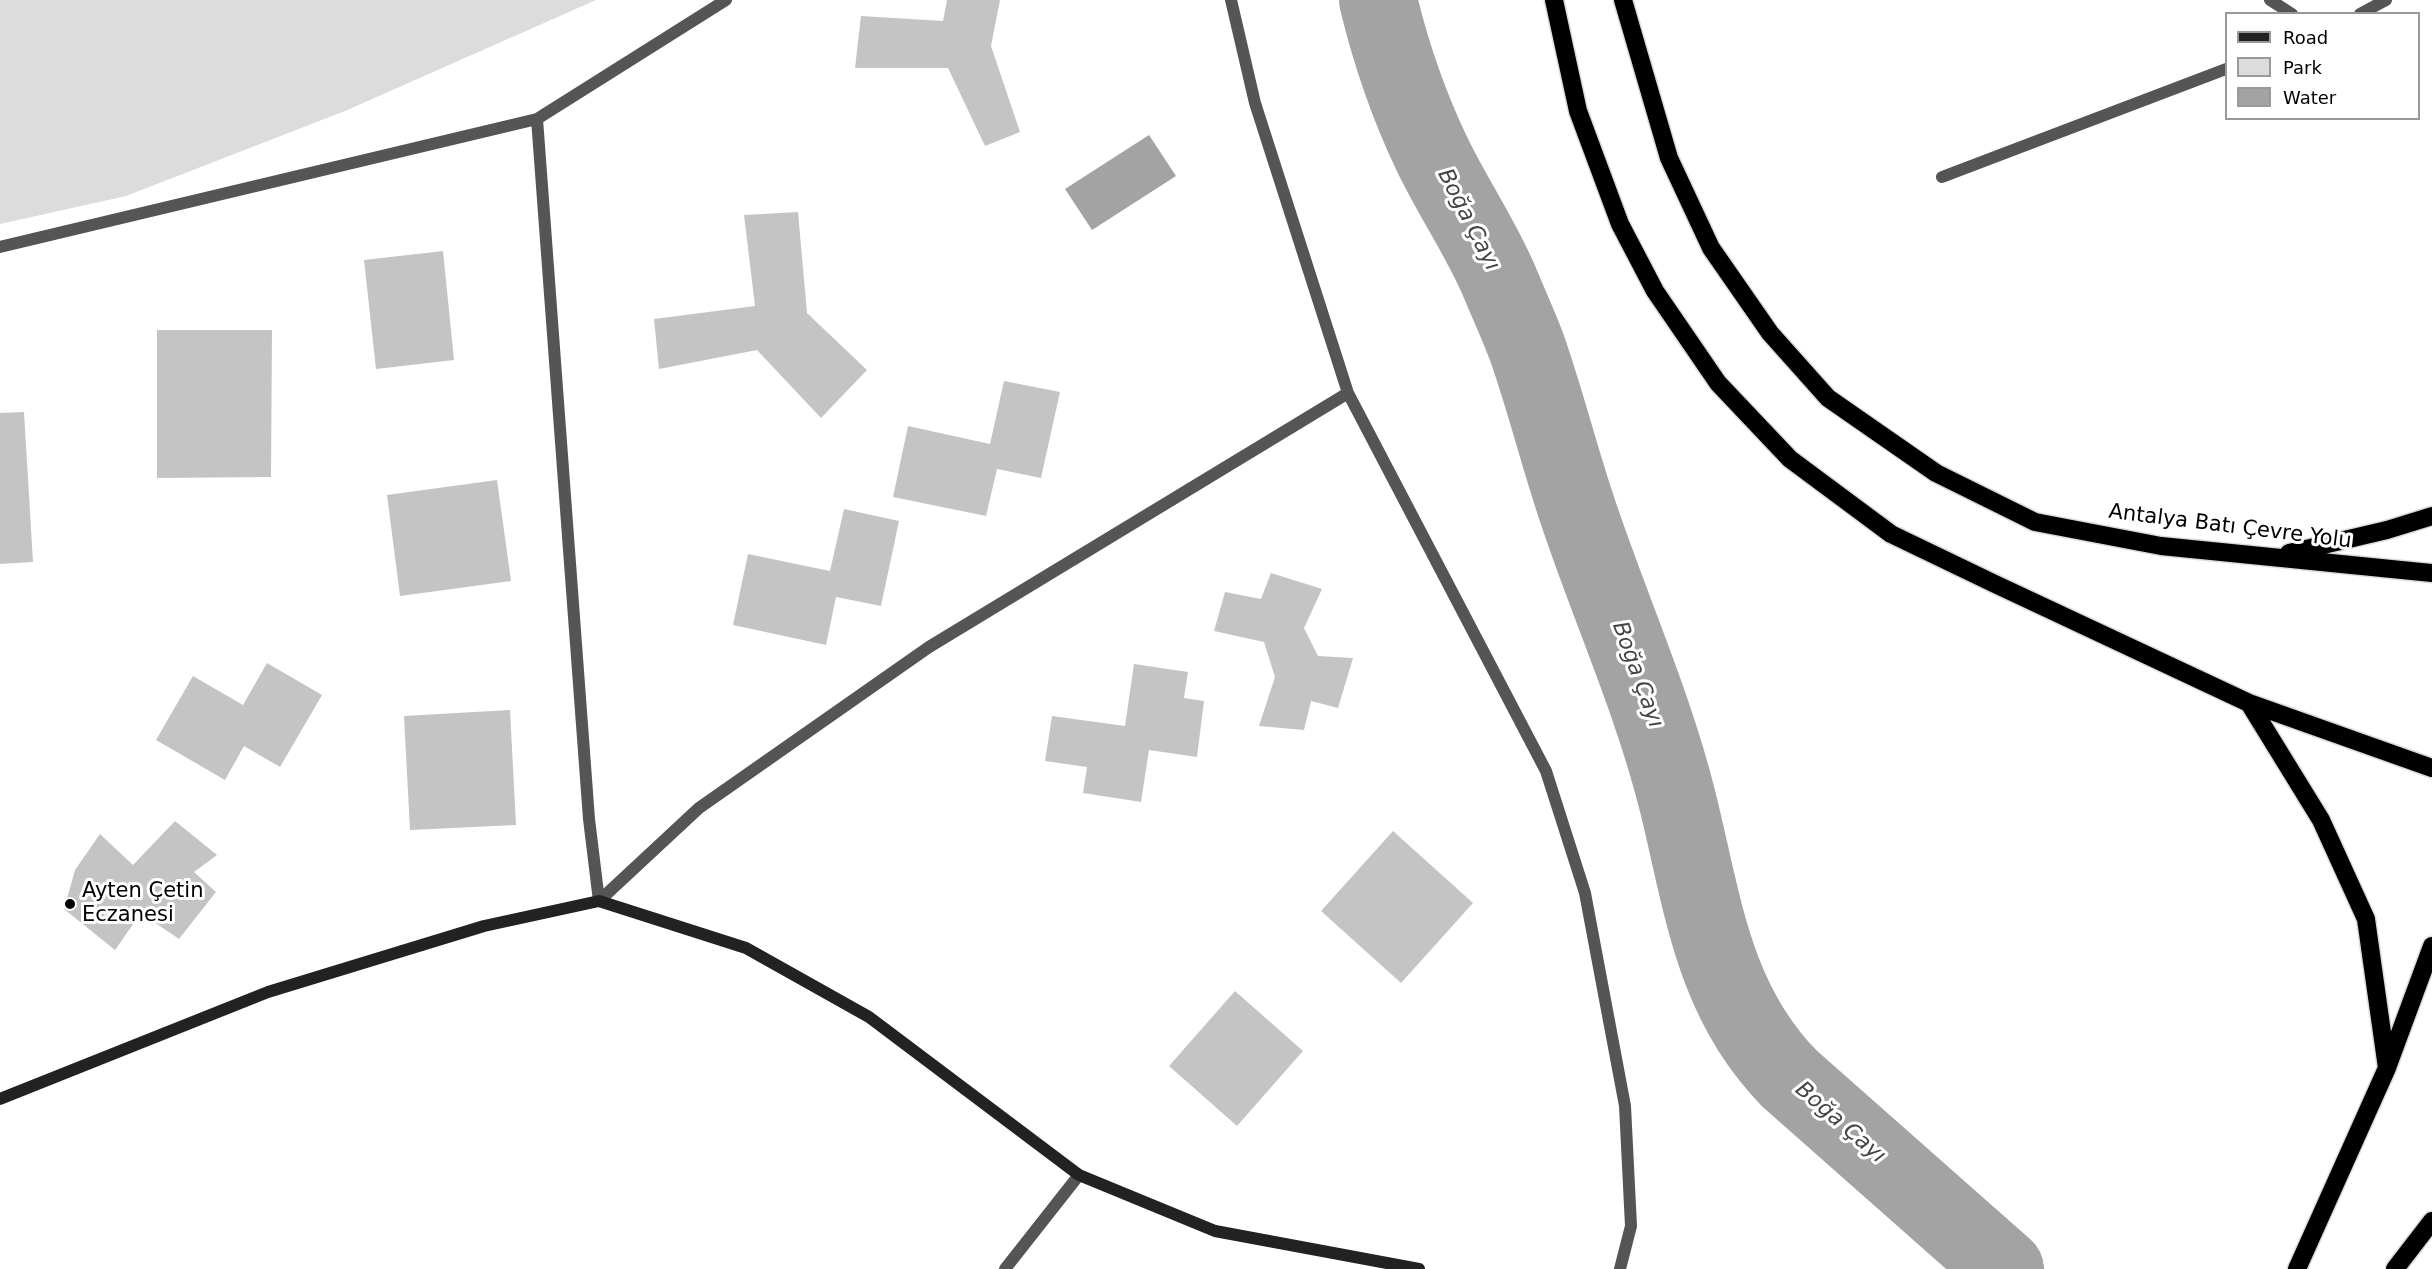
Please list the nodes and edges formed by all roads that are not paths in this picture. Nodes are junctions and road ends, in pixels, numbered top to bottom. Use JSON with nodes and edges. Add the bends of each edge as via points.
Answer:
{"nodes":[{"id":1,"x":726,"y":0,"type":"edge"},
{"id":2,"x":1231,"y":0,"type":"edge"},
{"id":3,"x":1554,"y":0,"type":"edge"},
{"id":4,"x":1623,"y":0,"type":"edge"},
{"id":5,"x":2270,"y":0,"type":"edge"},
{"id":6,"x":2386,"y":0,"type":"edge"},
{"id":7,"x":2289,"y":12,"type":"edge"},
{"id":8,"x":2364,"y":12,"type":"edge"},
{"id":9,"x":2225,"y":69,"type":"edge"},
{"id":10,"x":537,"y":119,"type":"junction"},
{"id":11,"x":1942,"y":177,"type":"dead end"},
{"id":12,"x":0,"y":247,"type":"edge"},
{"id":13,"x":1347,"y":393,"type":"junction"},
{"id":14,"x":2432,"y":516,"type":"edge"},
{"id":15,"x":2273,"y":556,"type":"junction"},
{"id":16,"x":2432,"y":573,"type":"edge"},
{"id":17,"x":2249,"y":703,"type":"junction"},
{"id":18,"x":2432,"y":768,"type":"edge"},
{"id":19,"x":599,"y":901,"type":"junction"},
{"id":20,"x":2432,"y":946,"type":"edge"},
{"id":21,"x":2387,"y":1068,"type":"junction"},
{"id":22,"x":0,"y":1099,"type":"edge"},
{"id":23,"x":1079,"y":1175,"type":"junction"},
{"id":24,"x":2432,"y":1221,"type":"edge"},
{"id":25,"x":1005,"y":1269,"type":"edge"},
{"id":26,"x":1419,"y":1269,"type":"edge"},
{"id":27,"x":1620,"y":1269,"type":"edge"},
{"id":28,"x":2297,"y":1269,"type":"edge"},
{"id":29,"x":2395,"y":1269,"type":"edge"}],
"edges":[{"from":1,"to":10,"type":"street"},
{"from":2,"to":13,"type":"street","via":[[1255,103]]},
{"from":3,"to":17,"type":"highway","via":[[1578,111],[1620,224],[1655,291],[1718,383],[1790,459],[1891,534]]},
{"from":4,"to":15,"type":"highway","name":"Antalya Batı Çevre Yolu","via":[[1669,158],[1711,248],[1770,333],[1828,398],[1936,473],[2035,522],[2161,546]]},
{"from":5,"to":7,"type":"street"},
{"from":6,"to":8,"type":"street"},
{"from":9,"to":11,"type":"street"},
{"from":10,"to":12,"type":"street"},
{"from":10,"to":19,"type":"street","via":[[589,819]]},
{"from":13,"to":19,"type":"street","via":[[929,646],[699,808]]},
{"from":13,"to":27,"type":"street","via":[[1546,771],[1581,882],[1625,1106],[1632,1226]]},
{"from":14,"to":15,"type":"highway"},
{"from":15,"to":16,"type":"highway","name":"Antalya Batı Çevre Yolu"},
{"from":17,"to":18,"type":"highway"},
{"from":17,"to":21,"type":"highway","via":[[2321,820],[2366,919]]},
{"from":19,"to":22,"type":"street","via":[[484,926],[268,992]]},
{"from":19,"to":23,"type":"street","via":[[746,948],[869,1017]]},
{"from":20,"to":21,"type":"highway"},
{"from":21,"to":28,"type":"highway"},
{"from":23,"to":25,"type":"street"},
{"from":23,"to":26,"type":"street","via":[[1215,1231]]},
{"from":24,"to":29,"type":"highway"}]}
